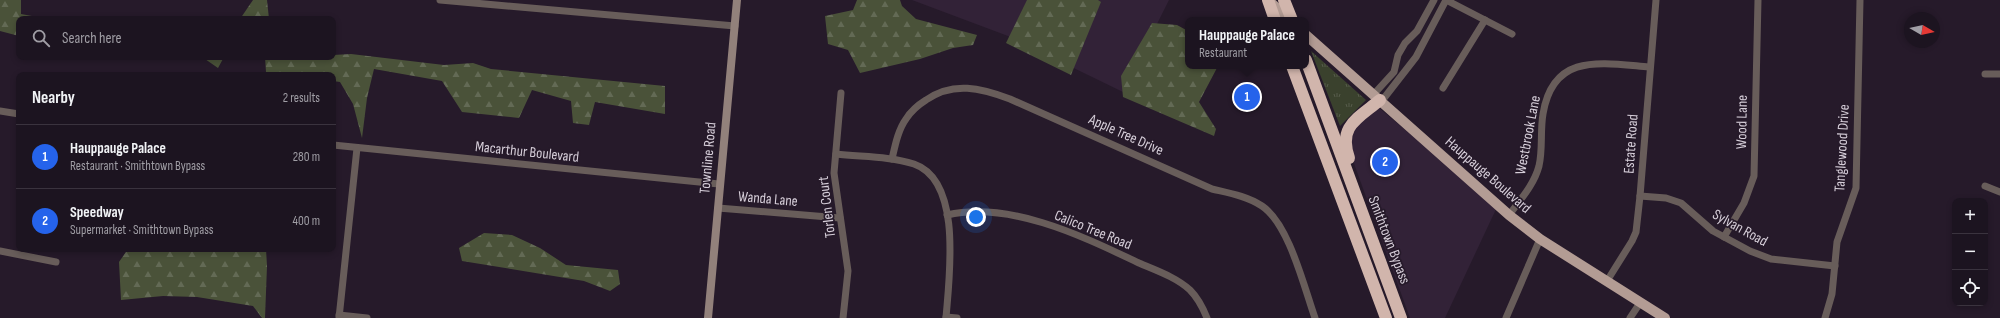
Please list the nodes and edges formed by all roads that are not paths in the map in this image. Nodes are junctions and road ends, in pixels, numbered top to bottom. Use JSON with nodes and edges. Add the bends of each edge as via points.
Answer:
{"nodes":[{"id":1,"x":440,"y":0,"type":"edge"},
{"id":2,"x":737,"y":0,"type":"edge"},
{"id":3,"x":1268,"y":0,"type":"edge"},
{"id":4,"x":1284,"y":0,"type":"edge"},
{"id":5,"x":1434,"y":0,"type":"edge"},
{"id":6,"x":1446,"y":0,"type":"edge"},
{"id":7,"x":1656,"y":0,"type":"edge"},
{"id":8,"x":1758,"y":0,"type":"edge"},
{"id":9,"x":1860,"y":0,"type":"edge"},
{"id":10,"x":1274,"y":17,"type":"edge"},
{"id":11,"x":1288,"y":17,"type":"edge"},
{"id":12,"x":1290,"y":17,"type":"edge"},
{"id":13,"x":1485,"y":20,"type":"junction"},
{"id":14,"x":735,"y":26,"type":"junction"},
{"id":15,"x":1512,"y":34,"type":"dead end"},
{"id":16,"x":1309,"y":37,"type":"edge"},
{"id":17,"x":1409,"y":39,"type":"junction"},
{"id":18,"x":1421,"y":48,"type":"junction"},
{"id":19,"x":1650,"y":67,"type":"junction"},
{"id":20,"x":1309,"y":68,"type":"edge"},
{"id":21,"x":1293,"y":69,"type":"edge"},
{"id":22,"x":1985,"y":74,"type":"dead end"},
{"id":23,"x":2000,"y":74,"type":"edge"},
{"id":24,"x":1442,"y":88,"type":"dead end"},
{"id":25,"x":841,"y":93,"type":"dead end"},
{"id":26,"x":1378,"y":99,"type":"junction"},
{"id":27,"x":0,"y":112,"type":"edge"},
{"id":28,"x":16,"y":114,"type":"edge"},
{"id":29,"x":336,"y":145,"type":"edge"},
{"id":30,"x":357,"y":148,"type":"junction"},
{"id":31,"x":836,"y":154,"type":"junction"},
{"id":32,"x":892,"y":159,"type":"junction"},
{"id":33,"x":719,"y":184,"type":"junction"},
{"id":34,"x":1984,"y":186,"type":"dead end"},
{"id":35,"x":2000,"y":192,"type":"edge"},
{"id":36,"x":1640,"y":196,"type":"junction"},
{"id":37,"x":1358,"y":204,"type":"junction"},
{"id":38,"x":718,"y":208,"type":"junction"},
{"id":39,"x":947,"y":215,"type":"junction"},
{"id":40,"x":1509,"y":215,"type":"junction"},
{"id":41,"x":840,"y":218,"type":"junction"},
{"id":42,"x":1724,"y":237,"type":"junction"},
{"id":43,"x":1540,"y":239,"type":"junction"},
{"id":44,"x":0,"y":251,"type":"edge"},
{"id":45,"x":56,"y":262,"type":"dead end"},
{"id":46,"x":1835,"y":266,"type":"junction"},
{"id":47,"x":1607,"y":281,"type":"junction"},
{"id":48,"x":1640,"y":303,"type":"junction"},
{"id":49,"x":339,"y":317,"type":"edge"},
{"id":50,"x":946,"y":317,"type":"edge"},
{"id":51,"x":367,"y":318,"type":"edge"},
{"id":52,"x":708,"y":318,"type":"edge"},
{"id":53,"x":843,"y":318,"type":"edge"},
{"id":54,"x":957,"y":318,"type":"edge"},
{"id":55,"x":1208,"y":318,"type":"edge"},
{"id":56,"x":1315,"y":318,"type":"edge"},
{"id":57,"x":1386,"y":318,"type":"edge"},
{"id":58,"x":1401,"y":318,"type":"edge"},
{"id":59,"x":1506,"y":318,"type":"edge"},
{"id":60,"x":1630,"y":318,"type":"edge"},
{"id":61,"x":1665,"y":318,"type":"edge"},
{"id":62,"x":1825,"y":318,"type":"edge"}],
"edges":[{"from":1,"to":14,"type":"street"},
{"from":2,"to":14,"type":"street","name":"Townline Road"},
{"from":3,"to":10,"type":"highway"},
{"from":3,"to":11,"type":"main road"},
{"from":4,"to":12,"type":"highway"},
{"from":5,"to":17,"type":"street","via":[[1417,31]]},
{"from":6,"to":13,"type":"street"},
{"from":6,"to":18,"type":"street"},
{"from":7,"to":19,"type":"street","name":"Estate Road"},
{"from":8,"to":42,"type":"street","name":"Wood Lane","via":[[1754,176],[1744,203]]},
{"from":9,"to":46,"type":"street","name":"Tanglewood Drive","via":[[1856,188],[1837,242]]},
{"from":13,"to":15,"type":"street"},
{"from":13,"to":24,"type":"street"},
{"from":14,"to":33,"type":"street","name":"Townline Road"},
{"from":16,"to":26,"type":"main road","name":"Hauppauge Boulevard"},
{"from":17,"to":18,"type":"street"},
{"from":17,"to":26,"type":"street","via":[[1398,55],[1394,72]]},
{"from":18,"to":26,"type":"street","via":[[1402,76]]},
{"from":19,"to":36,"type":"street","name":"Estate Road"},
{"from":19,"to":40,"type":"street","name":"Westbrook Lane","via":[[1596,63],[1577,66],[1565,71],[1557,79],[1543,114],[1539,166],[1532,184]]},
{"from":20,"to":37,"type":"highway","name":"Smithtown Bypass"},
{"from":21,"to":57,"type":"highway","name":"Smithtown Bypass"},
{"from":22,"to":23,"type":"street"},
{"from":25,"to":31,"type":"street","name":"Torlen Court"},
{"from":26,"to":37,"type":"highway","via":[[1354,121],[1345,137],[1360,196]]},
{"from":26,"to":40,"type":"main road","name":"Hauppauge Boulevard"},
{"from":27,"to":28,"type":"street"},
{"from":29,"to":30,"type":"street","name":"Macarthur Boulevard"},
{"from":30,"to":33,"type":"street","name":"Macarthur Boulevard"},
{"from":30,"to":49,"type":"street"},
{"from":31,"to":32,"type":"street"},
{"from":31,"to":41,"type":"street","name":"Torlen Court","via":[[834,173]]},
{"from":32,"to":39,"type":"street","via":[[914,164],[928,171],[940,191]]},
{"from":32,"to":56,"type":"street","name":"Apple Tree Drive","via":[[905,119],[917,106],[933,95],[952,88],[967,87],[986,90],[1010,99],[1212,189],[1244,197],[1261,205],[1272,214],[1285,234]]},
{"from":33,"to":38,"type":"street","name":"Townline Road"},
{"from":34,"to":35,"type":"street"},
{"from":36,"to":42,"type":"street","name":"Sylvan Road","via":[[1666,198],[1681,203],[1700,221]]},
{"from":36,"to":47,"type":"street","name":"Estate Road","via":[[1636,232]]},
{"from":37,"to":58,"type":"highway","name":"Smithtown Bypass"},
{"from":38,"to":41,"type":"street","name":"Wanda Lane"},
{"from":38,"to":52,"type":"street","name":"Townline Road"},
{"from":39,"to":50,"type":"street","via":[[950,267]]},
{"from":39,"to":55,"type":"street","name":"Calico Tree Road","via":[[965,211],[992,211],[1082,236],[1170,277],[1190,290]]},
{"from":40,"to":43,"type":"main road","name":"Hauppauge Boulevard"},
{"from":41,"to":53,"type":"street","name":"Torlen Court","via":[[848,271]]},
{"from":42,"to":46,"type":"street","name":"Sylvan Road","via":[[1771,259]]},
{"from":43,"to":47,"type":"main road","name":"Hauppauge Boulevard"},
{"from":43,"to":59,"type":"street"},
{"from":44,"to":45,"type":"street"},
{"from":46,"to":62,"type":"street","name":"Tanglewood Drive","via":[[1832,294]]},
{"from":47,"to":48,"type":"main road","name":"Hauppauge Boulevard"},
{"from":48,"to":60,"type":"street"},
{"from":48,"to":61,"type":"main road","name":"Hauppauge Boulevard"},
{"from":49,"to":51,"type":"street"},
{"from":50,"to":54,"type":"street"}]}
